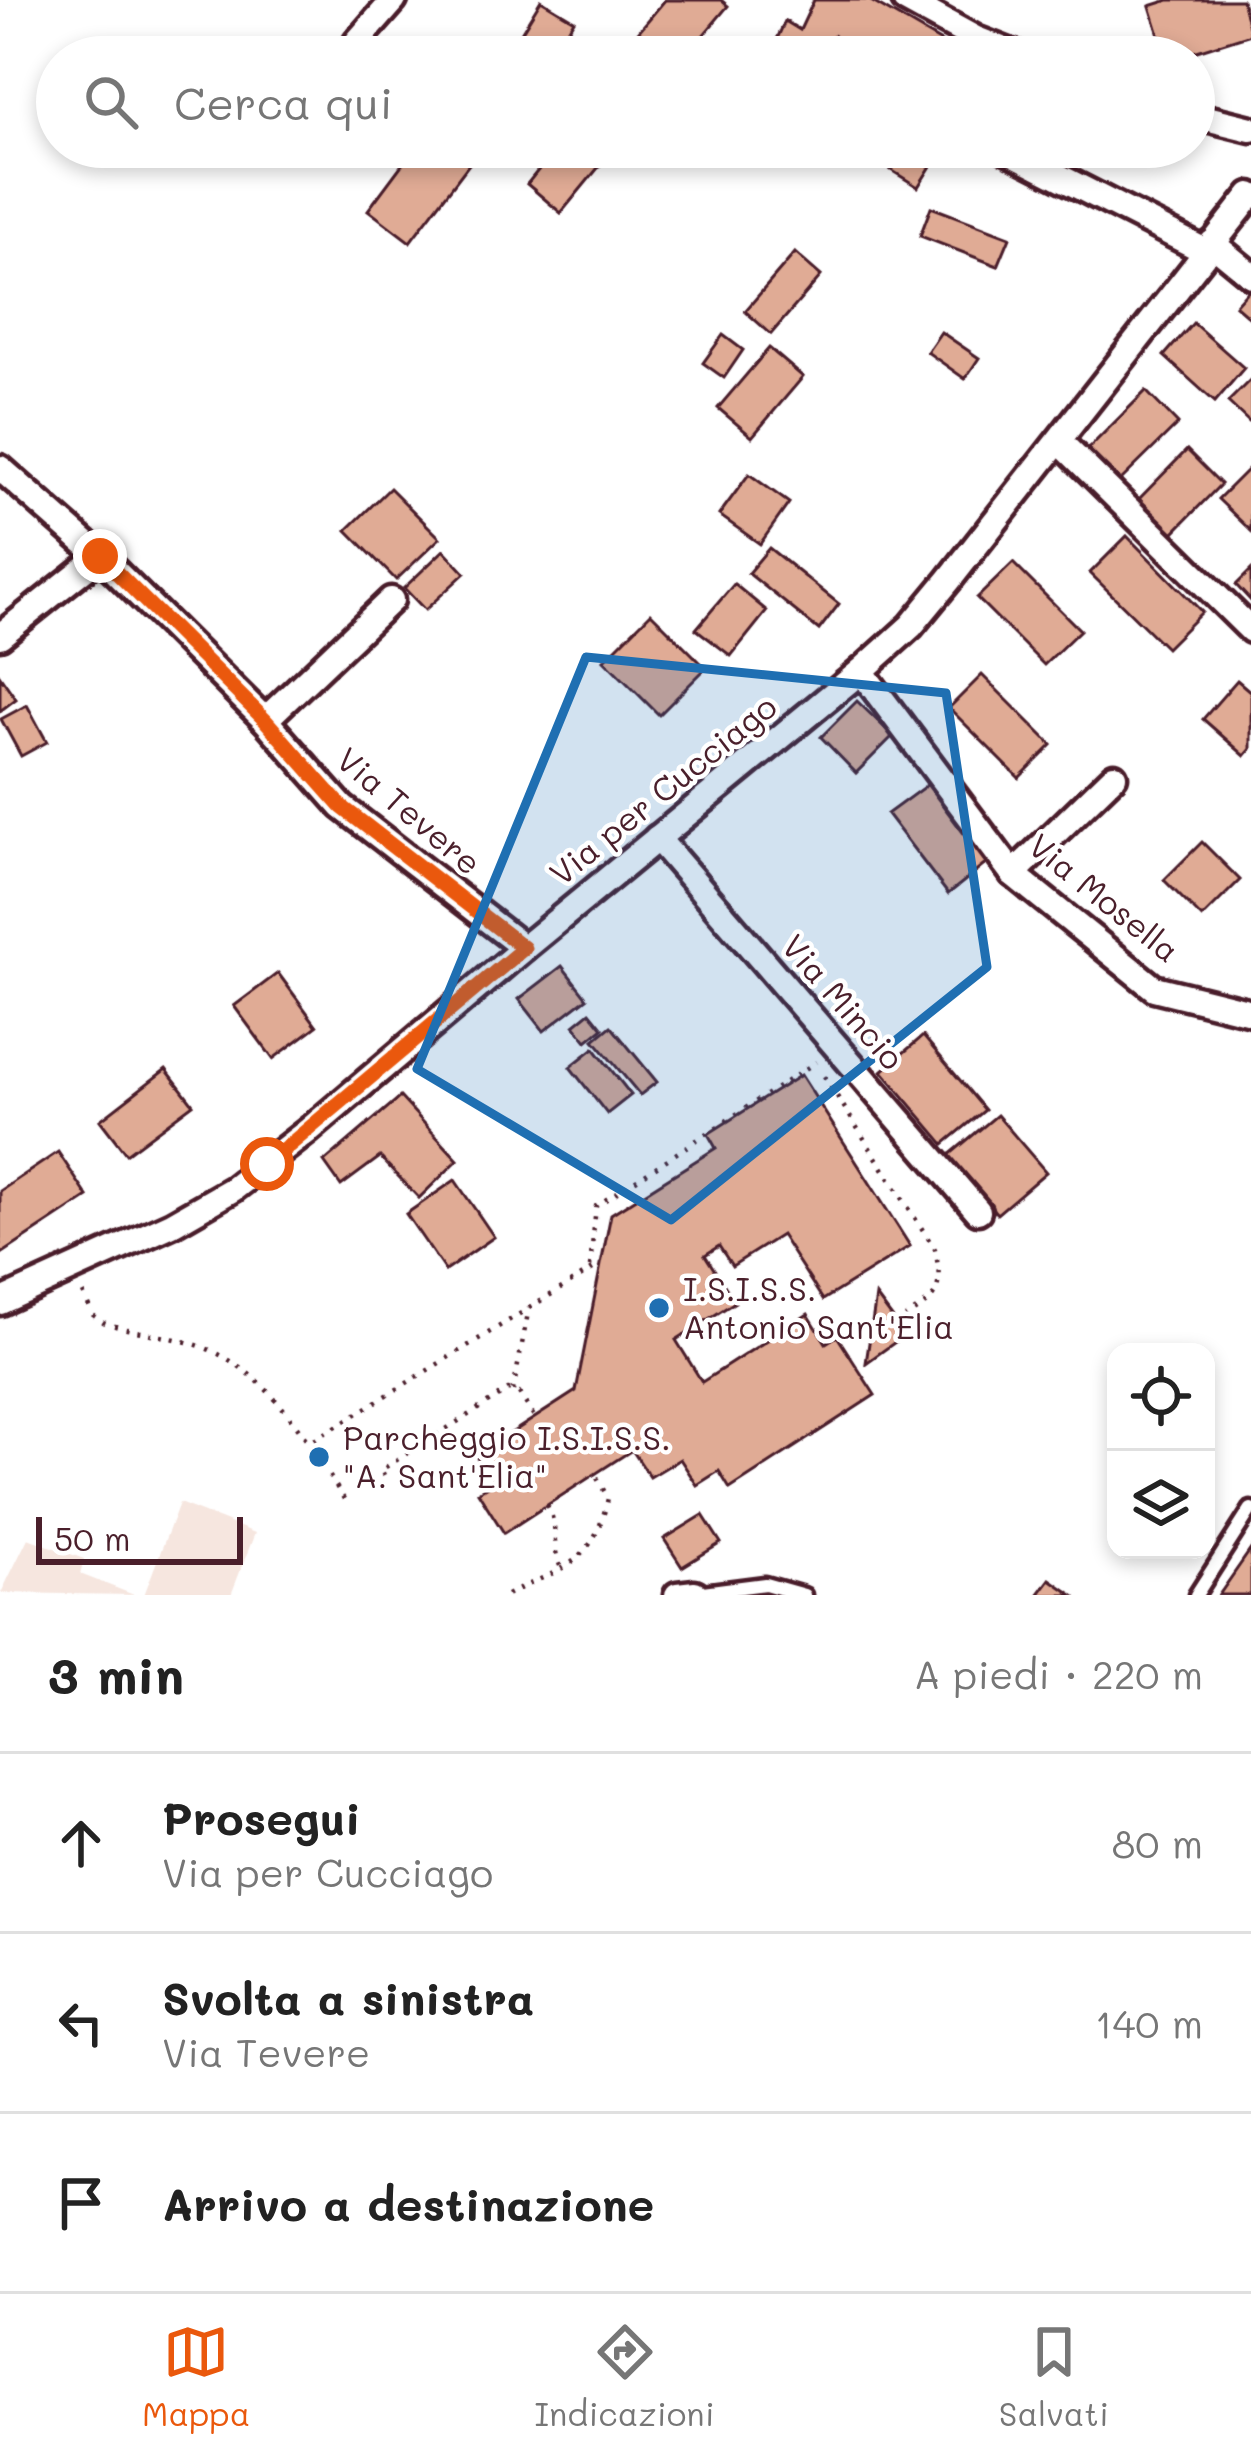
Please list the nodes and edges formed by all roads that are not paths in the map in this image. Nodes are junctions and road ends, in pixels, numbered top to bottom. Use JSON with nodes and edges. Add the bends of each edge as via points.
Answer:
{"nodes":[{"id":1,"x":394,"y":0,"type":"edge"},
{"id":2,"x":905,"y":0,"type":"edge"},
{"id":3,"x":362,"y":36,"type":"edge"},
{"id":4,"x":971,"y":36,"type":"edge"},
{"id":5,"x":1215,"y":120,"type":"edge"},
{"id":6,"x":1251,"y":129,"type":"edge"},
{"id":7,"x":1045,"y":168,"type":"edge"},
{"id":8,"x":1251,"y":195,"type":"edge"},
{"id":9,"x":1209,"y":247,"type":"junction"},
{"id":10,"x":1251,"y":275,"type":"edge"},
{"id":11,"x":1059,"y":441,"type":"junction"},
{"id":12,"x":0,"y":468,"type":"edge"},
{"id":13,"x":100,"y":556,"type":"junction"},
{"id":14,"x":391,"y":600,"type":"dead end"},
{"id":15,"x":1251,"y":630,"type":"edge"},
{"id":16,"x":0,"y":636,"type":"edge"},
{"id":17,"x":861,"y":671,"type":"junction"},
{"id":18,"x":265,"y":720,"type":"junction"},
{"id":19,"x":1114,"y":776,"type":"dead end"},
{"id":20,"x":657,"y":838,"type":"junction"},
{"id":21,"x":1012,"y":874,"type":"junction"},
{"id":22,"x":524,"y":948,"type":"junction"},
{"id":23,"x":1251,"y":1012,"type":"edge"},
{"id":24,"x":978,"y":1211,"type":"dead end"},
{"id":25,"x":0,"y":1302,"type":"edge"},
{"id":26,"x":1251,"y":1509,"type":"edge"},
{"id":27,"x":686,"y":1594,"type":"edge"},
{"id":28,"x":804,"y":1595,"type":"edge"},
{"id":29,"x":1196,"y":1595,"type":"edge"}],
"edges":[{"from":1,"to":3,"type":"street"},
{"from":2,"to":4,"type":"street"},
{"from":5,"to":6,"type":"street"},
{"from":7,"to":9,"type":"street"},
{"from":8,"to":9,"type":"street","name":"Via per Cucciago"},
{"from":9,"to":10,"type":"street"},
{"from":9,"to":11,"type":"street","name":"Via per Cucciago"},
{"from":11,"to":15,"type":"street"},
{"from":11,"to":17,"type":"street","name":"Via per Cucciago","via":[[910,626]]},
{"from":12,"to":13,"type":"street","name":"Via Tevere"},
{"from":13,"to":16,"type":"street"},
{"from":13,"to":18,"type":"street","name":"Via Tevere"},
{"from":14,"to":18,"type":"street"},
{"from":17,"to":20,"type":"street","name":"Via per Cucciago"},
{"from":17,"to":21,"type":"street","name":"Via Mosella"},
{"from":18,"to":22,"type":"street","name":"Via Tevere","via":[[342,807]]},
{"from":19,"to":21,"type":"street"},
{"from":20,"to":22,"type":"street","name":"Via per Cucciago"},
{"from":20,"to":24,"type":"street","name":"Via Mincio"},
{"from":21,"to":23,"type":"street","name":"Via Mosella","via":[[1154,988]]},
{"from":22,"to":25,"type":"street","name":"Via per Cucciago","via":[[233,1189]]},
{"from":26,"to":29,"type":"lane"},
{"from":27,"to":28,"type":"lane","via":[[765,1584]]}]}
